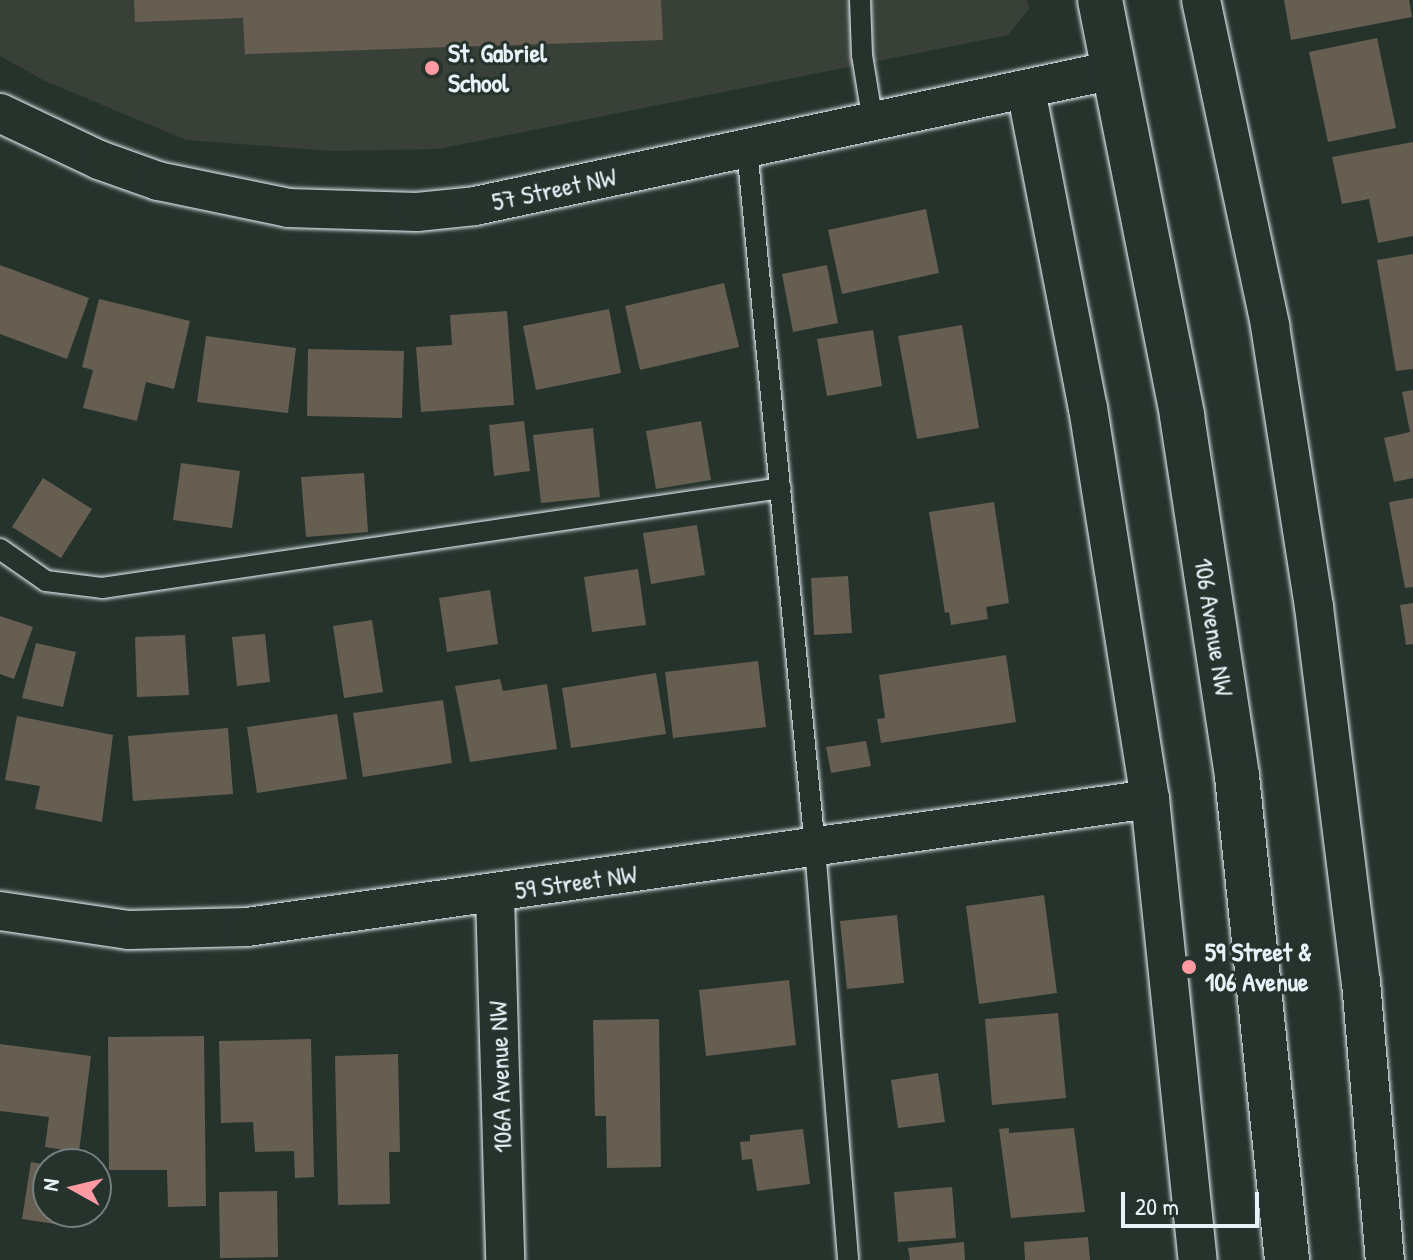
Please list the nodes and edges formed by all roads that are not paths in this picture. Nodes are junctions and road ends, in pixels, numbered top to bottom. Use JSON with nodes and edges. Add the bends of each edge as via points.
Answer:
{"nodes":[{"id":1,"x":860,"y":0,"type":"edge"},
{"id":2,"x":1100,"y":0,"type":"edge"},
{"id":3,"x":1201,"y":0,"type":"edge"},
{"id":4,"x":1114,"y":70,"type":"junction"},
{"id":5,"x":1026,"y":90,"type":"junction"},
{"id":6,"x":0,"y":113,"type":"edge"},
{"id":7,"x":873,"y":122,"type":"junction"},
{"id":8,"x":747,"y":149,"type":"junction"},
{"id":9,"x":781,"y":488,"type":"junction"},
{"id":10,"x":0,"y":549,"type":"edge"},
{"id":11,"x":1150,"y":799,"type":"junction"},
{"id":12,"x":815,"y":848,"type":"junction"},
{"id":13,"x":495,"y":894,"type":"junction"},
{"id":14,"x":0,"y":911,"type":"edge"},
{"id":15,"x":505,"y":1260,"type":"edge"},
{"id":16,"x":848,"y":1260,"type":"edge"},
{"id":17,"x":1198,"y":1260,"type":"edge"},
{"id":18,"x":1287,"y":1260,"type":"edge"},
{"id":19,"x":1385,"y":1260,"type":"edge"}],
"edges":[{"from":1,"to":7,"type":"lane"},
{"from":2,"to":4,"type":"main road","name":"106 Avenue NW"},
{"from":3,"to":19,"type":"street","via":[[1270,326],[1314,607],[1361,982]]},
{"from":4,"to":5,"type":"street","name":"57 Street NW"},
{"from":4,"to":18,"type":"main road","name":"106 Avenue NW","via":[[1182,416],[1237,776]]},
{"from":5,"to":7,"type":"street","name":"57 Street NW"},
{"from":5,"to":11,"type":"street","via":[[1088,408]]},
{"from":6,"to":8,"type":"street","name":"57 Street NW","via":[[99,160],[158,181],[288,208],[360,214],[475,206]]},
{"from":7,"to":8,"type":"street","name":"57 Street NW"},
{"from":8,"to":9,"type":"lane"},
{"from":9,"to":10,"type":"lane","via":[[102,588],[46,581]]},
{"from":9,"to":12,"type":"lane"},
{"from":11,"to":12,"type":"street","name":"59 Street NW"},
{"from":11,"to":17,"type":"street"},
{"from":12,"to":13,"type":"street","name":"59 Street NW"},
{"from":12,"to":16,"type":"lane"},
{"from":13,"to":14,"type":"street","name":"59 Street NW","via":[[191,931],[73,925]]},
{"from":13,"to":15,"type":"street","name":"106A Avenue NW"}]}
